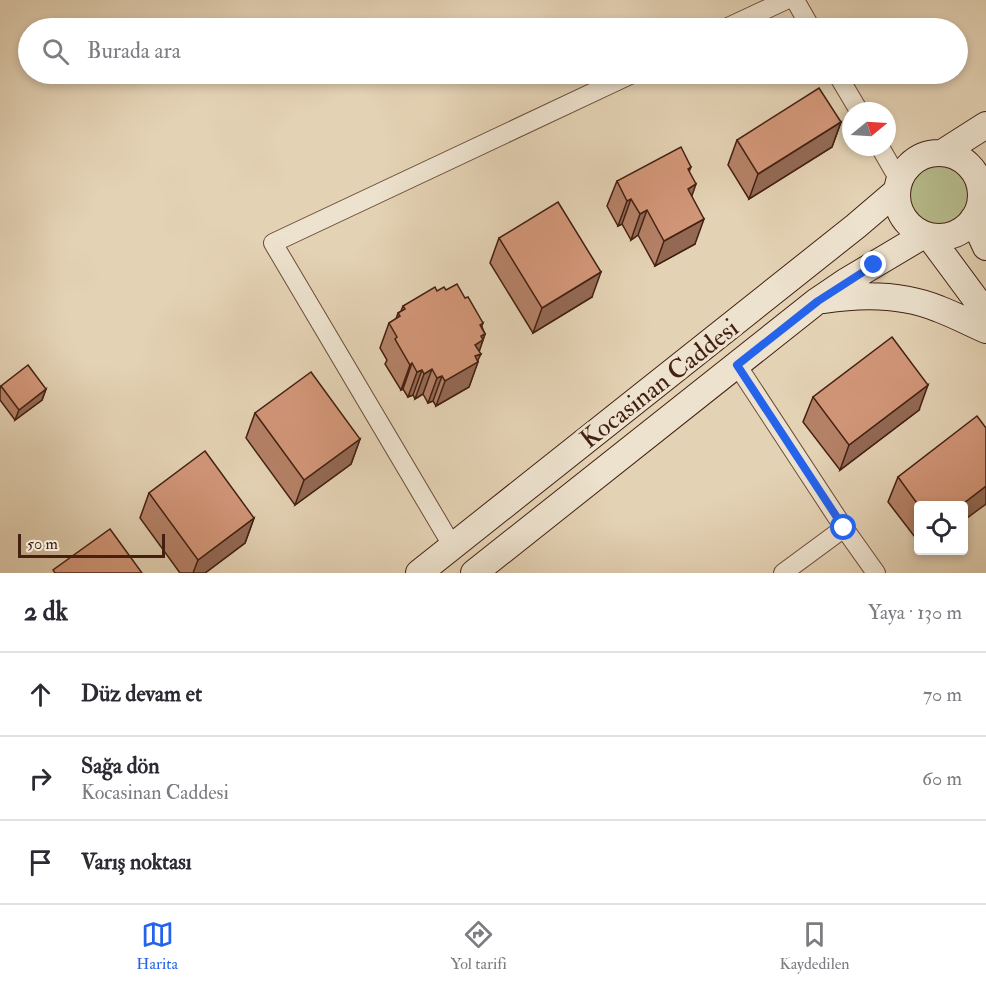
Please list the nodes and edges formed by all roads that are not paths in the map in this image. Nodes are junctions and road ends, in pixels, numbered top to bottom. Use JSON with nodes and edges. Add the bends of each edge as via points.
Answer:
{"nodes":[{"id":1,"x":786,"y":0,"type":"edge"},
{"id":2,"x":795,"y":0,"type":"edge"},
{"id":3,"x":747,"y":18,"type":"edge"},
{"id":4,"x":805,"y":18,"type":"edge"},
{"id":5,"x":611,"y":84,"type":"edge"},
{"id":6,"x":843,"y":84,"type":"edge"},
{"id":7,"x":854,"y":102,"type":"edge"},
{"id":8,"x":986,"y":125,"type":"edge"},
{"id":9,"x":942,"y":153,"type":"junction"},
{"id":10,"x":884,"y":156,"type":"edge"},
{"id":11,"x":898,"y":185,"type":"junction"},
{"id":12,"x":979,"y":210,"type":"edge"},
{"id":13,"x":927,"y":235,"type":"junction"},
{"id":14,"x":986,"y":247,"type":"edge"},
{"id":15,"x":818,"y":301,"type":"junction"},
{"id":16,"x":986,"y":313,"type":"edge"},
{"id":17,"x":986,"y":330,"type":"edge"},
{"id":18,"x":737,"y":365,"type":"junction"},
{"id":19,"x":844,"y":528,"type":"junction"},
{"id":20,"x":453,"y":546,"type":"junction"},
{"id":21,"x":419,"y":573,"type":"edge"},
{"id":22,"x":474,"y":573,"type":"edge"},
{"id":23,"x":783,"y":573,"type":"edge"},
{"id":24,"x":876,"y":573,"type":"edge"}],
"edges":[{"from":1,"to":3,"type":"street"},
{"from":2,"to":4,"type":"street"},
{"from":5,"to":20,"type":"street","via":[[273,243]]},
{"from":6,"to":7,"type":"street"},
{"from":8,"to":9,"type":"main road"},
{"from":9,"to":11,"type":"main road","via":[[921,156],[904,170]]},
{"from":9,"to":12,"type":"main road","via":[[963,160],[977,177]]},
{"from":10,"to":11,"type":"street"},
{"from":11,"to":13,"type":"main road","via":[[897,202],[906,222]]},
{"from":11,"to":20,"type":"main road","name":"Kocasinan Caddesi","via":[[856,226]]},
{"from":12,"to":13,"type":"main road","via":[[957,233]]},
{"from":12,"to":14,"type":"main road"},
{"from":13,"to":15,"type":"main road","name":"Kocasinan Caddesi"},
{"from":13,"to":16,"type":"main road"},
{"from":15,"to":17,"type":"main road","via":[[859,296],[900,298],[938,308]]},
{"from":15,"to":18,"type":"main road","name":"Kocasinan Caddesi"},
{"from":18,"to":19,"type":"street"},
{"from":18,"to":22,"type":"main road","name":"Kocasinan Caddesi"},
{"from":19,"to":23,"type":"street"},
{"from":19,"to":24,"type":"street"},
{"from":20,"to":21,"type":"main road","name":"Kocasinan Caddesi"}]}
